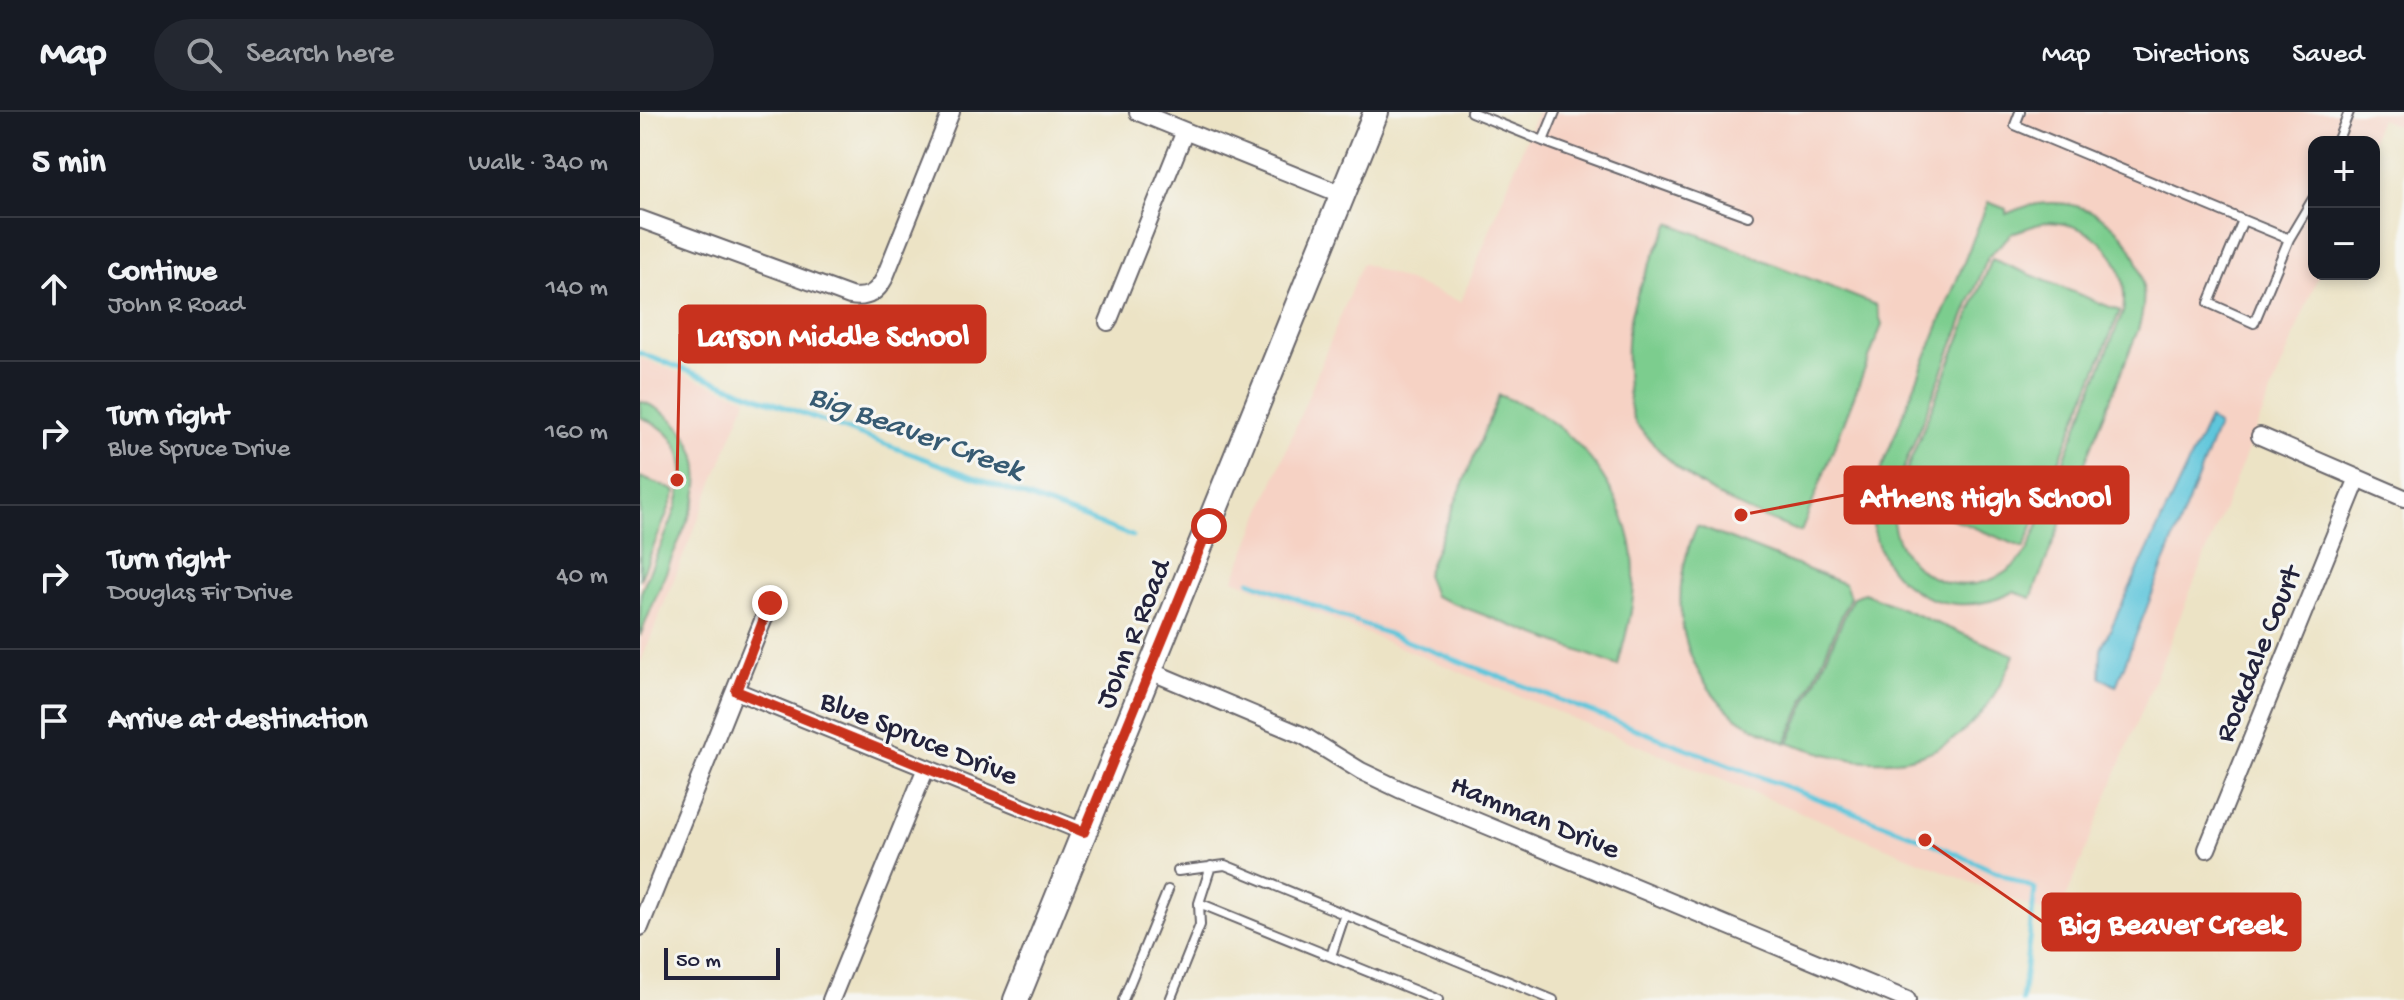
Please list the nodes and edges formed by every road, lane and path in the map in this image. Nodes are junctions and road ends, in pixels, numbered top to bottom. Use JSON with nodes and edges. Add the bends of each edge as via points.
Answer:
{"nodes":[{"id":1,"x":951,"y":112,"type":"edge"},
{"id":2,"x":1138,"y":112,"type":"edge"},
{"id":3,"x":1376,"y":112,"type":"edge"},
{"id":4,"x":1471,"y":112,"type":"edge"},
{"id":5,"x":1555,"y":112,"type":"edge"},
{"id":6,"x":2020,"y":112,"type":"edge"},
{"id":7,"x":2349,"y":112,"type":"edge"},
{"id":8,"x":1185,"y":131,"type":"junction"},
{"id":9,"x":2339,"y":136,"type":"edge"},
{"id":10,"x":1543,"y":141,"type":"junction"},
{"id":11,"x":1343,"y":195,"type":"junction"},
{"id":12,"x":2308,"y":207,"type":"edge"},
{"id":13,"x":1748,"y":216,"type":"dead end"},
{"id":14,"x":640,"y":219,"type":"edge"},
{"id":15,"x":2243,"y":220,"type":"junction"},
{"id":16,"x":2289,"y":239,"type":"junction"},
{"id":17,"x":1108,"y":322,"type":"dead end"},
{"id":18,"x":2260,"y":436,"type":"dead end"},
{"id":19,"x":2358,"y":478,"type":"junction"},
{"id":20,"x":2404,"y":498,"type":"edge"},
{"id":21,"x":770,"y":603,"type":"dead end"},
{"id":22,"x":1150,"y":671,"type":"junction"},
{"id":23,"x":736,"y":691,"type":"junction"},
{"id":24,"x":926,"y":768,"type":"junction"},
{"id":25,"x":1084,"y":832,"type":"junction"},
{"id":26,"x":2207,"y":849,"type":"dead end"},
{"id":27,"x":1211,"y":866,"type":"junction"},
{"id":28,"x":1178,"y":871,"type":"dead end"},
{"id":29,"x":1168,"y":890,"type":"dead end"},
{"id":30,"x":1199,"y":903,"type":"junction"},
{"id":31,"x":1345,"y":914,"type":"junction"},
{"id":32,"x":640,"y":927,"type":"edge"},
{"id":33,"x":1331,"y":956,"type":"junction"},
{"id":34,"x":831,"y":1000,"type":"edge"},
{"id":35,"x":1016,"y":1000,"type":"edge"},
{"id":36,"x":1123,"y":1000,"type":"edge"},
{"id":37,"x":1170,"y":1000,"type":"edge"},
{"id":38,"x":1438,"y":1000,"type":"edge"},
{"id":39,"x":1553,"y":1000,"type":"edge"},
{"id":40,"x":1907,"y":1000,"type":"edge"}],
"edges":[{"from":1,"to":14,"type":"street","via":[[884,279],[866,296],[850,296]]},
{"from":2,"to":8,"type":"street"},
{"from":3,"to":11,"type":"main road","name":"John R Road"},
{"from":4,"to":10,"type":"lane"},
{"from":5,"to":10,"type":"lane"},
{"from":6,"to":15,"type":"lane","via":[[2015,125]]},
{"from":7,"to":9,"type":"lane"},
{"from":8,"to":11,"type":"street"},
{"from":8,"to":17,"type":"street"},
{"from":10,"to":13,"type":"lane"},
{"from":11,"to":22,"type":"main road","name":"John R Road"},
{"from":12,"to":16,"type":"lane"},
{"from":15,"to":16,"type":"lane"},
{"from":15,"to":16,"type":"lane","via":[[2209,303],[2254,323]]},
{"from":18,"to":19,"type":"street"},
{"from":19,"to":20,"type":"street"},
{"from":19,"to":26,"type":"street","name":"Rockdale Court"},
{"from":21,"to":23,"type":"street"},
{"from":22,"to":25,"type":"main road","name":"John R Road"},
{"from":22,"to":40,"type":"street","name":"Hamman Drive","via":[[1304,736],[1399,789]]},
{"from":23,"to":24,"type":"street","name":"Blue Spruce Drive"},
{"from":23,"to":32,"type":"street"},
{"from":24,"to":25,"type":"street","name":"Blue Spruce Drive"},
{"from":24,"to":34,"type":"street"},
{"from":25,"to":35,"type":"main road","name":"John R Road"},
{"from":27,"to":28,"type":"lane"},
{"from":27,"to":30,"type":"lane"},
{"from":27,"to":31,"type":"lane","via":[[1225,865]]},
{"from":29,"to":36,"type":"lane"},
{"from":30,"to":33,"type":"lane"},
{"from":30,"to":37,"type":"lane","via":[[1200,925]]},
{"from":31,"to":33,"type":"lane"},
{"from":31,"to":39,"type":"lane"},
{"from":33,"to":38,"type":"lane"}]}
